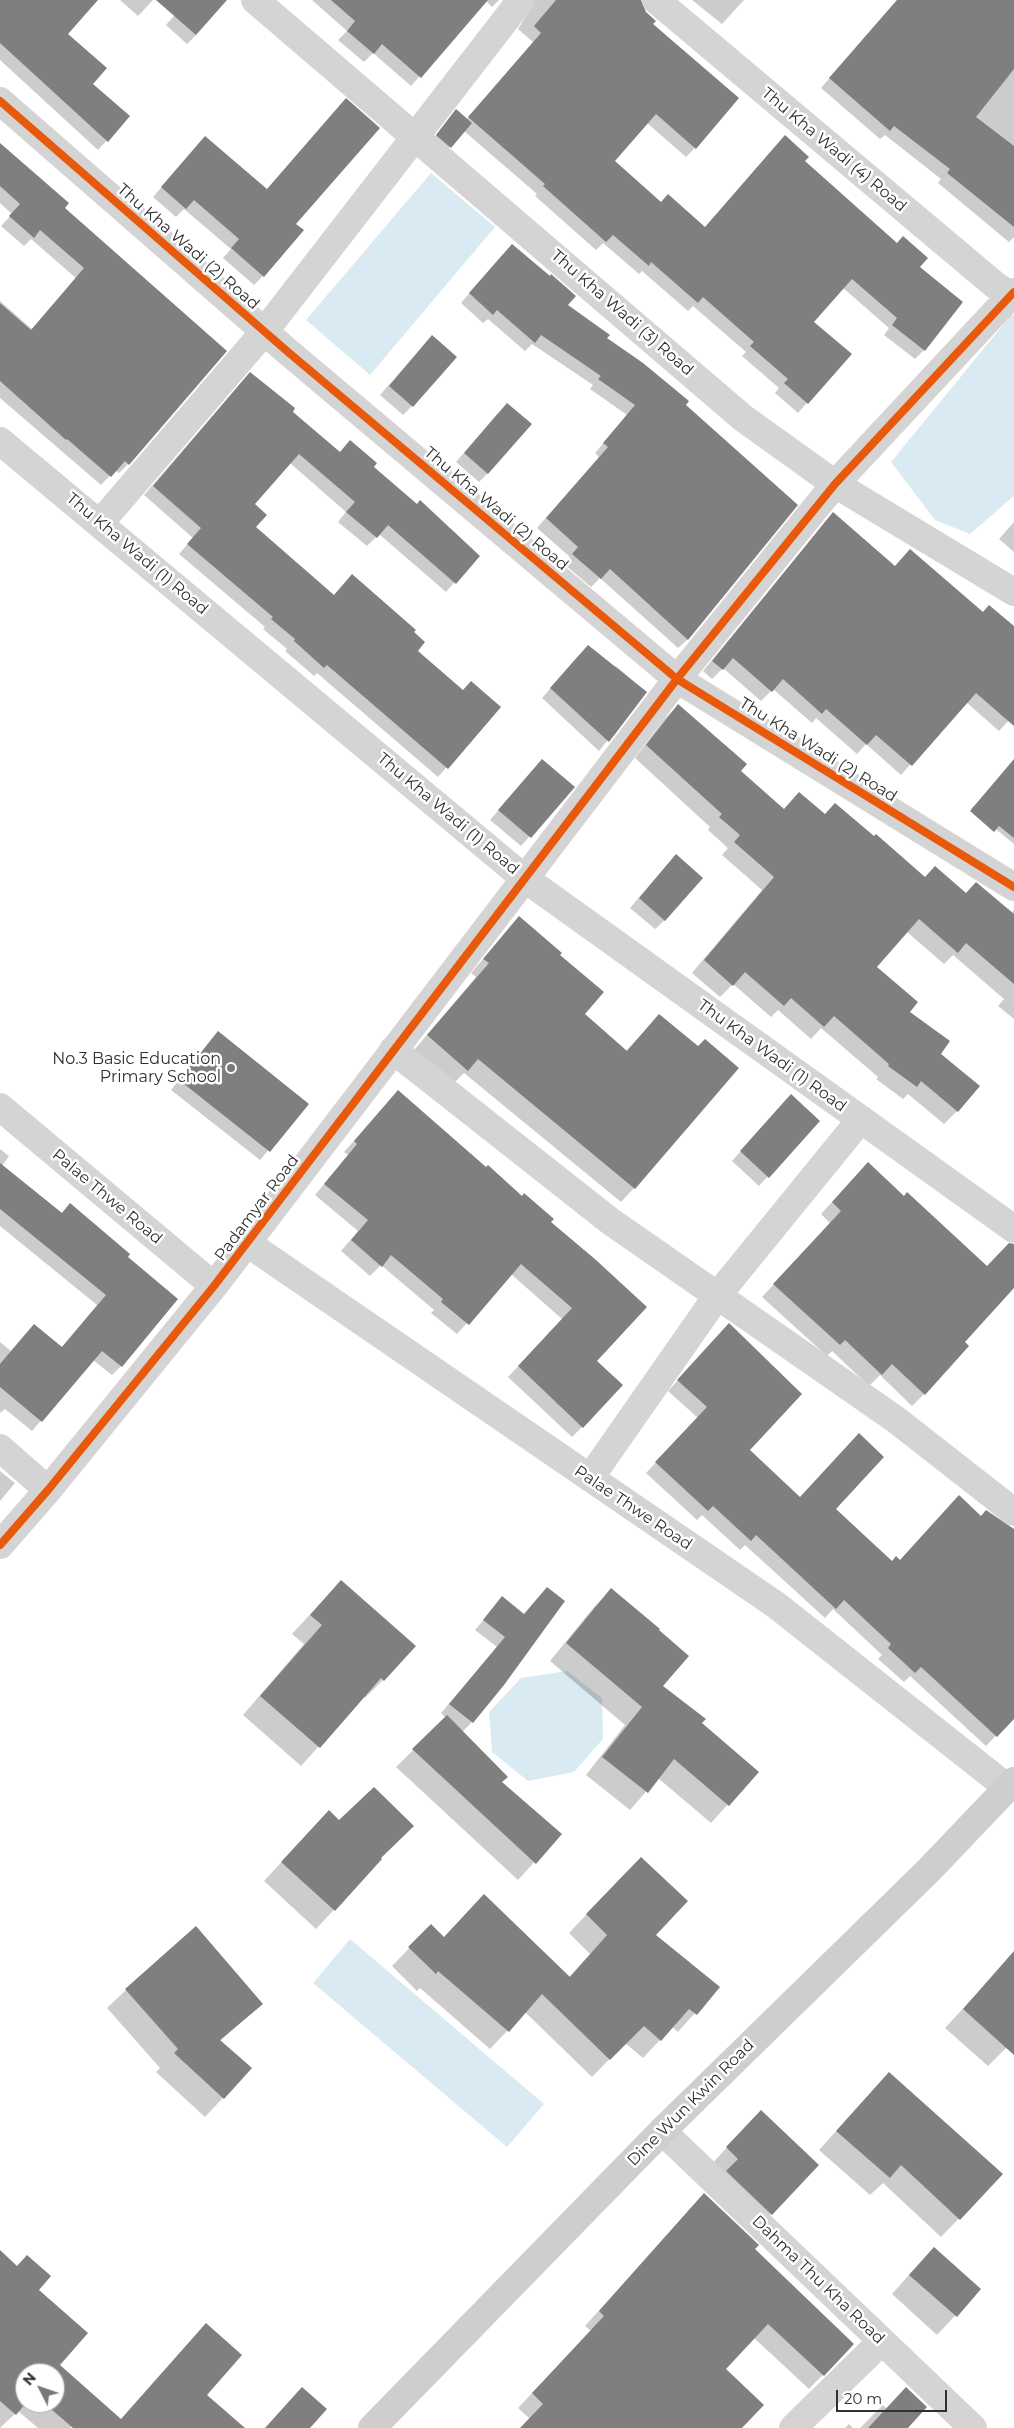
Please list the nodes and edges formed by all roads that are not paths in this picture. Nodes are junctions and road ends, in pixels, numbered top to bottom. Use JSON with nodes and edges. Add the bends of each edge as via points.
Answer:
{"nodes":[{"id":1,"x":255,"y":0,"type":"edge"},
{"id":2,"x":521,"y":0,"type":"edge"},
{"id":3,"x":656,"y":0,"type":"edge"},
{"id":4,"x":0,"y":101,"type":"edge"},
{"id":5,"x":416,"y":137,"type":"junction"},
{"id":6,"x":1013,"y":295,"type":"edge"},
{"id":7,"x":264,"y":332,"type":"junction"},
{"id":8,"x":0,"y":441,"type":"edge"},
{"id":9,"x":834,"y":484,"type":"junction"},
{"id":10,"x":100,"y":523,"type":"junction"},
{"id":11,"x":1014,"y":592,"type":"edge"},
{"id":12,"x":677,"y":679,"type":"junction"},
{"id":13,"x":524,"y":878,"type":"junction"},
{"id":14,"x":1014,"y":887,"type":"edge"},
{"id":15,"x":393,"y":1050,"type":"junction"},
{"id":16,"x":0,"y":1107,"type":"edge"},
{"id":17,"x":861,"y":1119,"type":"junction"},
{"id":18,"x":1014,"y":1229,"type":"edge"},
{"id":19,"x":247,"y":1243,"type":"junction"},
{"id":20,"x":214,"y":1286,"type":"junction"},
{"id":21,"x":717,"y":1296,"type":"junction"},
{"id":22,"x":0,"y":1448,"type":"edge"},
{"id":23,"x":590,"y":1478,"type":"junction"},
{"id":24,"x":48,"y":1490,"type":"junction"},
{"id":25,"x":1014,"y":1512,"type":"edge"},
{"id":26,"x":0,"y":1545,"type":"edge"},
{"id":27,"x":1011,"y":1784,"type":"edge"},
{"id":28,"x":662,"y":2132,"type":"junction"},
{"id":29,"x":882,"y":2341,"type":"junction"},
{"id":30,"x":372,"y":2428,"type":"edge"},
{"id":31,"x":793,"y":2428,"type":"edge"},
{"id":32,"x":973,"y":2428,"type":"edge"}],
"edges":[{"from":1,"to":5,"type":"street","name":"Thu Kha Wadi (3) Road"},
{"from":2,"to":5,"type":"street"},
{"from":3,"to":6,"type":"street","name":"Thu Kha Wadi (4) Road","via":[[994,285]]},
{"from":4,"to":7,"type":"street","name":"Thu Kha Wadi (2) Road"},
{"from":5,"to":7,"type":"street"},
{"from":5,"to":9,"type":"street","name":"Thu Kha Wadi (3) Road","via":[[743,418]]},
{"from":6,"to":9,"type":"street","name":"Padamyar Road"},
{"from":7,"to":10,"type":"street"},
{"from":7,"to":12,"type":"street","name":"Thu Kha Wadi (2) Road"},
{"from":8,"to":10,"type":"street","name":"Thu Kha Wadi (1) Road"},
{"from":9,"to":11,"type":"street","name":"Thu Kha Wadi (3) Road"},
{"from":9,"to":12,"type":"street","name":"Padamyar Road"},
{"from":10,"to":13,"type":"street","name":"Thu Kha Wadi (1) Road"},
{"from":12,"to":13,"type":"street","name":"Padamyar Road"},
{"from":12,"to":14,"type":"street","name":"Thu Kha Wadi (2) Road"},
{"from":13,"to":15,"type":"street","name":"Padamyar Road"},
{"from":13,"to":17,"type":"street","name":"Thu Kha Wadi (1) Road"},
{"from":15,"to":19,"type":"street","name":"Padamyar Road"},
{"from":15,"to":21,"type":"street","via":[[610,1221]]},
{"from":16,"to":20,"type":"street","name":"Palae Thwe Road"},
{"from":17,"to":18,"type":"street","name":"Thu Kha Wadi (1) Road"},
{"from":17,"to":21,"type":"street"},
{"from":19,"to":20,"type":"street","name":"Padamyar Road"},
{"from":19,"to":23,"type":"street","name":"Palae Thwe Road"},
{"from":20,"to":24,"type":"street","name":"Padamyar Road"},
{"from":21,"to":23,"type":"street"},
{"from":21,"to":25,"type":"street","via":[[895,1419]]},
{"from":22,"to":24,"type":"street"},
{"from":23,"to":27,"type":"street","name":"Palae Thwe Road","via":[[776,1605]]},
{"from":24,"to":26,"type":"street","name":"Padamyar Road"},
{"from":27,"to":28,"type":"street","name":"Dine Wun Kwin Road","via":[[930,1870]]},
{"from":28,"to":29,"type":"street","name":"Dahma Thu Kha Road"},
{"from":28,"to":30,"type":"street","name":"Dine Wun Kwin Road"},
{"from":29,"to":31,"type":"street"},
{"from":29,"to":32,"type":"street","name":"Dahma Thu Kha Road"}]}
